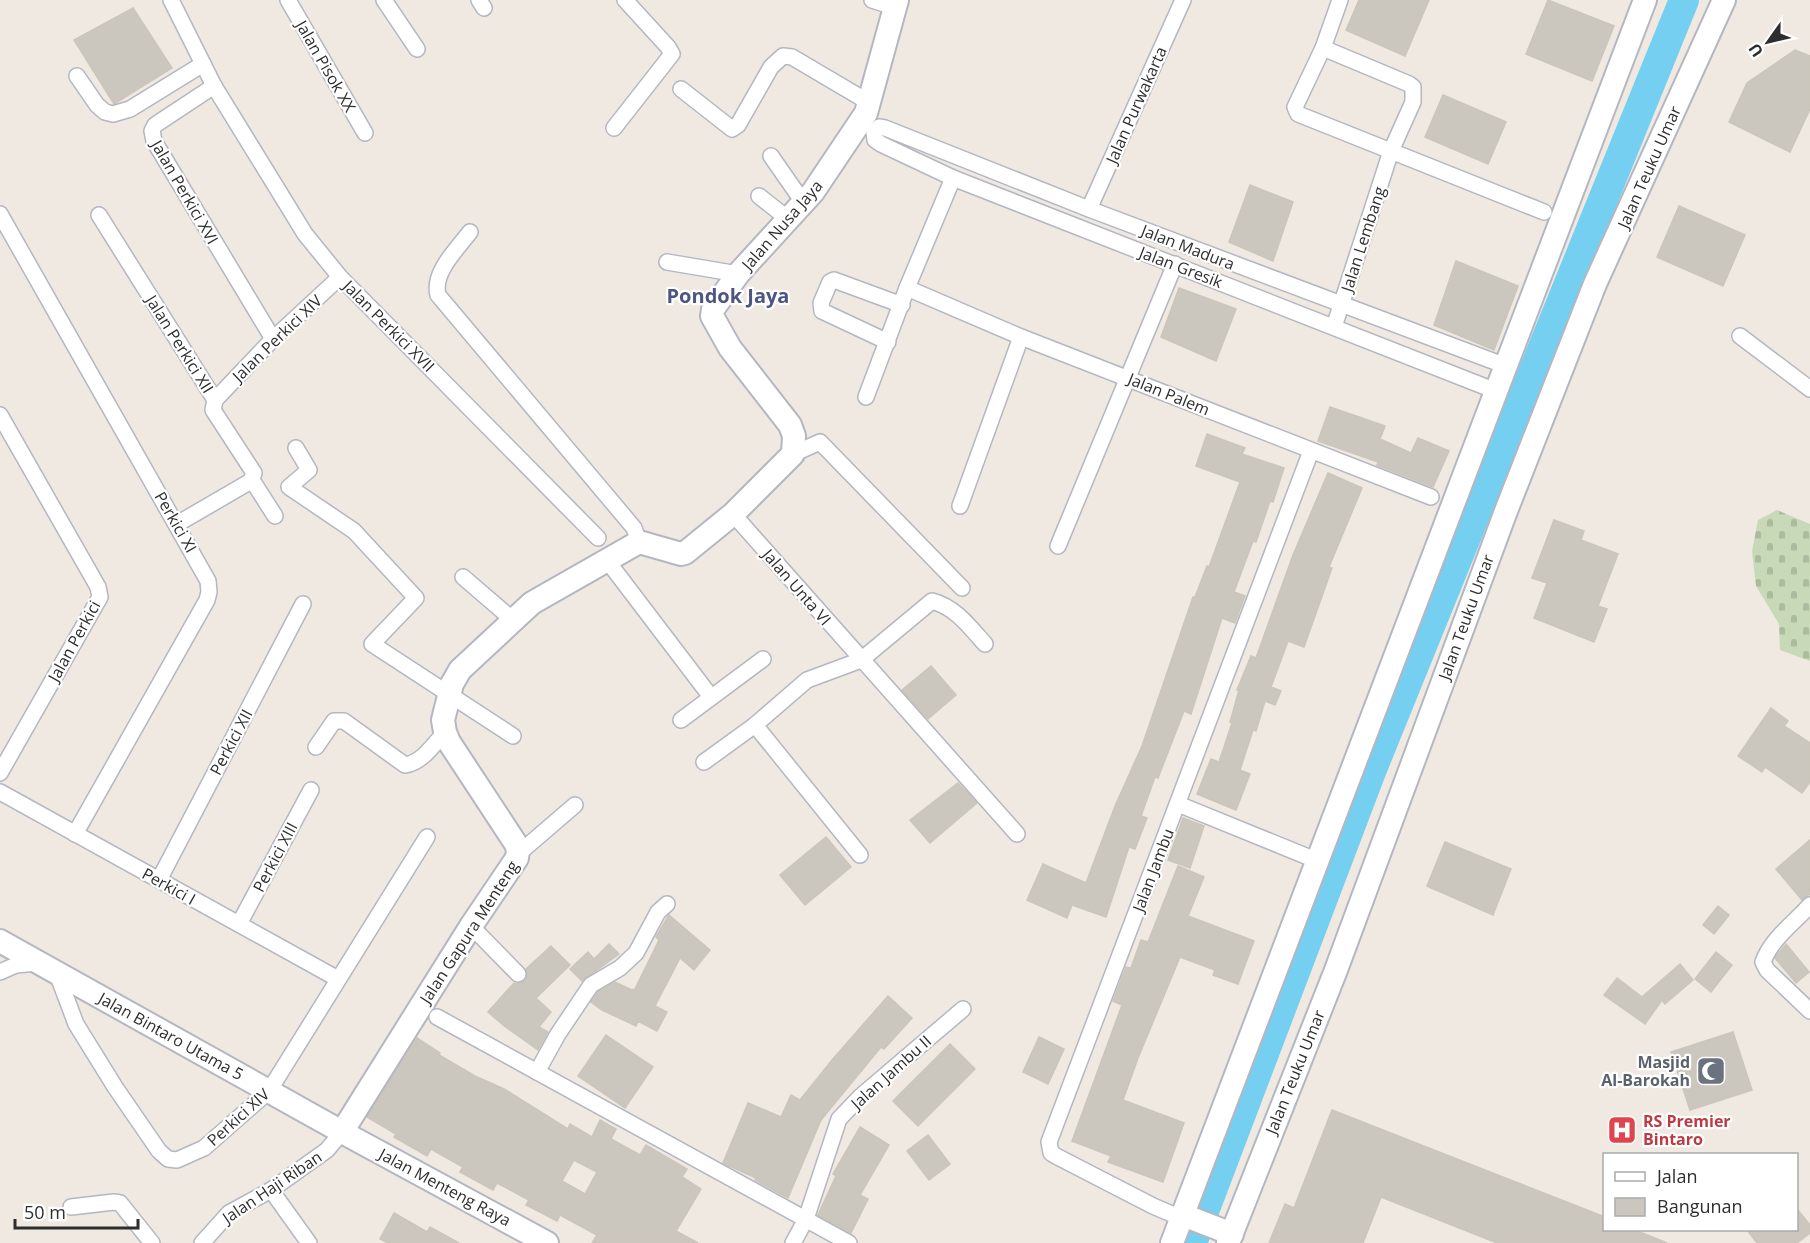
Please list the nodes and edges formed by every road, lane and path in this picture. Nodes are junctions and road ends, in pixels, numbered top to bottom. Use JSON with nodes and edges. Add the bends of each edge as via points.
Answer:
{"nodes":[{"id":1,"x":171,"y":0,"type":"edge"},
{"id":2,"x":288,"y":0,"type":"edge"},
{"id":3,"x":384,"y":0,"type":"edge"},
{"id":4,"x":624,"y":0,"type":"edge"},
{"id":5,"x":872,"y":0,"type":"edge"},
{"id":6,"x":1183,"y":0,"type":"edge"},
{"id":7,"x":1340,"y":0,"type":"edge"},
{"id":8,"x":1724,"y":0,"type":"edge"},
{"id":9,"x":1643,"y":1,"type":"edge"},
{"id":10,"x":895,"y":4,"type":"edge"},
{"id":11,"x":1323,"y":48,"type":"junction"},
{"id":12,"x":417,"y":49,"type":"dead end"},
{"id":13,"x":203,"y":64,"type":"junction"},
{"id":14,"x":77,"y":76,"type":"dead end"},
{"id":15,"x":214,"y":87,"type":"junction"},
{"id":16,"x":681,"y":89,"type":"dead end"},
{"id":17,"x":870,"y":103,"type":"junction"},
{"id":18,"x":614,"y":128,"type":"dead end"},
{"id":19,"x":365,"y":133,"type":"dead end"},
{"id":20,"x":874,"y":133,"type":"joint"},
{"id":21,"x":1391,"y":152,"type":"junction"},
{"id":22,"x":771,"y":156,"type":"dead end"},
{"id":23,"x":953,"y":178,"type":"junction"},
{"id":24,"x":759,"y":196,"type":"dead end"},
{"id":25,"x":803,"y":202,"type":"junction"},
{"id":26,"x":1089,"y":209,"type":"junction"},
{"id":27,"x":1544,"y":212,"type":"dead end"},
{"id":28,"x":0,"y":214,"type":"edge"},
{"id":29,"x":99,"y":215,"type":"dead end"},
{"id":30,"x":788,"y":219,"type":"junction"},
{"id":31,"x":470,"y":232,"type":"dead end"},
{"id":32,"x":667,"y":262,"type":"dead end"},
{"id":33,"x":1175,"y":264,"type":"junction"},
{"id":34,"x":738,"y":274,"type":"junction"},
{"id":35,"x":340,"y":277,"type":"junction"},
{"id":36,"x":907,"y":288,"type":"junction"},
{"id":37,"x":902,"y":305,"type":"junction"},
{"id":38,"x":1341,"y":305,"type":"junction"},
{"id":39,"x":1334,"y":327,"type":"junction"},
{"id":40,"x":1740,"y":336,"type":"dead end"},
{"id":41,"x":1021,"y":337,"type":"junction"},
{"id":42,"x":273,"y":339,"type":"junction"},
{"id":43,"x":888,"y":342,"type":"junction"},
{"id":44,"x":1506,"y":366,"type":"junction"},
{"id":45,"x":1128,"y":378,"type":"junction"},
{"id":46,"x":1810,"y":389,"type":"edge"},
{"id":47,"x":1496,"y":391,"type":"junction"},
{"id":48,"x":866,"y":396,"type":"dead end"},
{"id":49,"x":215,"y":400,"type":"junction"},
{"id":50,"x":0,"y":415,"type":"edge"},
{"id":51,"x":296,"y":448,"type":"dead end"},
{"id":52,"x":1311,"y":451,"type":"junction"},
{"id":53,"x":793,"y":454,"type":"junction"},
{"id":54,"x":253,"y":477,"type":"junction"},
{"id":55,"x":1431,"y":497,"type":"dead end"},
{"id":56,"x":960,"y":506,"type":"dead end"},
{"id":57,"x":733,"y":514,"type":"junction"},
{"id":58,"x":275,"y":516,"type":"dead end"},
{"id":59,"x":177,"y":524,"type":"junction"},
{"id":60,"x":598,"y":538,"type":"dead end"},
{"id":61,"x":639,"y":542,"type":"junction"},
{"id":62,"x":1058,"y":546,"type":"dead end"},
{"id":63,"x":606,"y":560,"type":"junction"},
{"id":64,"x":463,"y":577,"type":"dead end"},
{"id":65,"x":962,"y":588,"type":"dead end"},
{"id":66,"x":303,"y":604,"type":"dead end"},
{"id":67,"x":513,"y":620,"type":"junction"},
{"id":68,"x":985,"y":644,"type":"dead end"},
{"id":69,"x":763,"y":659,"type":"dead end"},
{"id":70,"x":861,"y":660,"type":"junction"},
{"id":71,"x":449,"y":693,"type":"junction"},
{"id":72,"x":711,"y":697,"type":"junction"},
{"id":73,"x":681,"y":720,"type":"dead end"},
{"id":74,"x":755,"y":725,"type":"junction"},
{"id":75,"x":445,"y":732,"type":"junction"},
{"id":76,"x":513,"y":736,"type":"dead end"},
{"id":77,"x":316,"y":747,"type":"dead end"},
{"id":78,"x":704,"y":762,"type":"dead end"},
{"id":79,"x":0,"y":772,"type":"edge"},
{"id":80,"x":311,"y":790,"type":"dead end"},
{"id":81,"x":0,"y":792,"type":"edge"},
{"id":82,"x":1178,"y":804,"type":"junction"},
{"id":83,"x":575,"y":805,"type":"dead end"},
{"id":84,"x":75,"y":834,"type":"junction"},
{"id":85,"x":1017,"y":834,"type":"dead end"},
{"id":86,"x":427,"y":837,"type":"dead end"},
{"id":87,"x":518,"y":854,"type":"junction"},
{"id":88,"x":860,"y":855,"type":"dead end"},
{"id":89,"x":1318,"y":861,"type":"junction"},
{"id":90,"x":159,"y":880,"type":"junction"},
{"id":91,"x":667,"y":904,"type":"dead end"},
{"id":92,"x":1810,"y":905,"type":"edge"},
{"id":93,"x":239,"y":924,"type":"junction"},
{"id":94,"x":471,"y":926,"type":"junction"},
{"id":95,"x":5,"y":944,"type":"edge"},
{"id":96,"x":49,"y":967,"type":"junction"},
{"id":97,"x":0,"y":970,"type":"edge"},
{"id":98,"x":518,"y":974,"type":"dead end"},
{"id":99,"x":338,"y":979,"type":"junction"},
{"id":100,"x":963,"y":1010,"type":"dead end"},
{"id":101,"x":1810,"y":1011,"type":"edge"},
{"id":102,"x":437,"y":1017,"type":"dead end"},
{"id":103,"x":537,"y":1072,"type":"junction"},
{"id":104,"x":269,"y":1091,"type":"junction"},
{"id":105,"x":342,"y":1132,"type":"junction"},
{"id":106,"x":271,"y":1190,"type":"junction"},
{"id":107,"x":71,"y":1207,"type":"dead end"},
{"id":108,"x":1187,"y":1218,"type":"junction"},
{"id":109,"x":806,"y":1219,"type":"junction"},
{"id":110,"x":1226,"y":1235,"type":"edge"},
{"id":111,"x":152,"y":1243,"type":"edge"},
{"id":112,"x":202,"y":1243,"type":"edge"},
{"id":113,"x":309,"y":1243,"type":"edge"},
{"id":114,"x":547,"y":1243,"type":"edge"},
{"id":115,"x":793,"y":1243,"type":"edge"},
{"id":116,"x":849,"y":1243,"type":"edge"},
{"id":117,"x":1172,"y":1243,"type":"edge"}],
"edges":[{"from":1,"to":13,"type":"street"},
{"from":2,"to":19,"type":"street","name":"Jalan Pisok XX"},
{"from":3,"to":12,"type":"street"},
{"from":4,"to":18,"type":"street","via":[[672,54]]},
{"from":5,"to":10,"type":"street"},
{"from":6,"to":26,"type":"street","name":"Jalan Purwakarta"},
{"from":7,"to":11,"type":"street"},
{"from":8,"to":110,"type":"main road","name":"Jalan Teuku Umar","via":[[1595,284],[1506,510],[1336,970]]},
{"from":9,"to":44,"type":"main road"},
{"from":10,"to":17,"type":"main road","name":"Jalan Nusa Jaya"},
{"from":11,"to":21,"type":"street","name":"Jalan Lembang","via":[[1413,87],[1413,102]]},
{"from":11,"to":21,"type":"street","via":[[1295,107],[1297,112]]},
{"from":13,"to":14,"type":"street","via":[[130,110],[113,114],[97,105]]},
{"from":13,"to":15,"type":"street"},
{"from":15,"to":35,"type":"street","name":"Jalan Perkici XVII","via":[[304,234]]},
{"from":15,"to":42,"type":"street","name":"Jalan Perkici XVI","via":[[155,125],[152,135]]},
{"from":16,"to":17,"type":"street","via":[[732,129],[771,67],[783,56],[792,57]]},
{"from":17,"to":25,"type":"main road","name":"Jalan Nusa Jaya","via":[[848,141]]},
{"from":20,"to":23,"type":"street","name":"Jalan Gresik","via":[[881,144]]},
{"from":20,"to":26,"type":"street","name":"Jalan Madura","via":[[879,127],[885,128]]},
{"from":21,"to":27,"type":"street"},
{"from":21,"to":38,"type":"street","name":"Jalan Lembang"},
{"from":22,"to":25,"type":"street"},
{"from":23,"to":33,"type":"street","name":"Jalan Gresik"},
{"from":23,"to":36,"type":"street"},
{"from":24,"to":30,"type":"street"},
{"from":25,"to":30,"type":"main road","name":"Jalan Nusa Jaya"},
{"from":26,"to":38,"type":"street","name":"Jalan Madura"},
{"from":28,"to":59,"type":"street","name":"Perkici XI"},
{"from":29,"to":49,"type":"street","name":"Jalan Perkici XII"},
{"from":30,"to":34,"type":"main road","name":"Jalan Nusa Jaya"},
{"from":31,"to":61,"type":"street","via":[[438,279],[438,295],[634,528]]},
{"from":32,"to":34,"type":"street"},
{"from":33,"to":39,"type":"street","name":"Jalan Gresik"},
{"from":33,"to":45,"type":"street"},
{"from":34,"to":53,"type":"main road","name":"Jalan Nusa Jaya","via":[[712,316],[730,348],[790,425]]},
{"from":35,"to":42,"type":"street","name":"Jalan Perkici XIV"},
{"from":35,"to":60,"type":"street","name":"Jalan Perkici XVII"},
{"from":36,"to":37,"type":"street"},
{"from":36,"to":41,"type":"street","name":"Jalan Palem"},
{"from":37,"to":43,"type":"street"},
{"from":37,"to":43,"type":"street","via":[[833,279],[825,292],[821,307],[824,313]]},
{"from":38,"to":39,"type":"street","name":"Jalan Lembang"},
{"from":38,"to":44,"type":"street","name":"Jalan Madura"},
{"from":39,"to":47,"type":"street","name":"Jalan Gresik"},
{"from":40,"to":46,"type":"street"},
{"from":41,"to":45,"type":"street","name":"Jalan Palem"},
{"from":41,"to":56,"type":"street"},
{"from":42,"to":49,"type":"street","name":"Jalan Perkici XIV"},
{"from":43,"to":48,"type":"street"},
{"from":44,"to":47,"type":"main road"},
{"from":45,"to":52,"type":"street","name":"Jalan Palem"},
{"from":45,"to":62,"type":"street"},
{"from":47,"to":89,"type":"main road"},
{"from":49,"to":54,"type":"street","name":"Jalan Perkici XII","via":[[213,410]]},
{"from":50,"to":79,"type":"street","name":"Jalan Perkici","via":[[98,587],[100,597]]},
{"from":51,"to":71,"type":"street","via":[[309,470],[289,487],[354,531],[416,598],[372,644]]},
{"from":52,"to":55,"type":"street","name":"Jalan Palem"},
{"from":52,"to":82,"type":"street","name":"Jalan Jambu"},
{"from":53,"to":57,"type":"main road"},
{"from":53,"to":65,"type":"street","via":[[820,442]]},
{"from":54,"to":58,"type":"street","name":"Jalan Perkici XII"},
{"from":54,"to":59,"type":"street"},
{"from":57,"to":61,"type":"main road","via":[[685,553]]},
{"from":57,"to":70,"type":"street","name":"Jalan Unta VI"},
{"from":59,"to":84,"type":"street","name":"Perkici XI","via":[[208,581],[207,600]]},
{"from":61,"to":63,"type":"main road"},
{"from":63,"to":67,"type":"main road","via":[[532,603]]},
{"from":63,"to":72,"type":"street"},
{"from":64,"to":67,"type":"street"},
{"from":66,"to":90,"type":"street","name":"Perkici XII"},
{"from":67,"to":71,"type":"main road","via":[[460,670]]},
{"from":68,"to":70,"type":"street","via":[[958,614],[932,601]]},
{"from":69,"to":72,"type":"street"},
{"from":70,"to":74,"type":"street","via":[[807,680]]},
{"from":70,"to":85,"type":"street","name":"Jalan Unta VI"},
{"from":71,"to":75,"type":"main road","via":[[443,720]]},
{"from":71,"to":76,"type":"street"},
{"from":72,"to":73,"type":"street"},
{"from":74,"to":78,"type":"street"},
{"from":74,"to":88,"type":"street"},
{"from":75,"to":77,"type":"street","via":[[422,757],[405,765],[344,720],[334,721]]},
{"from":75,"to":87,"type":"main road","name":"Jalan Gapura Menteng","via":[[516,844]]},
{"from":80,"to":93,"type":"street","name":"Perkici XIII"},
{"from":81,"to":84,"type":"street","name":"Perkici I"},
{"from":82,"to":89,"type":"street"},
{"from":82,"to":108,"type":"street","name":"Jalan Jambu","via":[[1049,1147],[1056,1156],[1153,1206]]},
{"from":83,"to":87,"type":"street"},
{"from":84,"to":90,"type":"street","name":"Perkici I"},
{"from":86,"to":99,"type":"street","name":"Perkici XIV"},
{"from":87,"to":94,"type":"main road","name":"Jalan Gapura Menteng"},
{"from":89,"to":108,"type":"main road"},
{"from":90,"to":93,"type":"street","name":"Perkici I"},
{"from":91,"to":103,"type":"street","via":[[658,912],[636,953],[591,985]]},
{"from":92,"to":101,"type":"street","via":[[1767,952],[1763,962]]},
{"from":93,"to":99,"type":"street","name":"Perkici I"},
{"from":94,"to":98,"type":"street"},
{"from":94,"to":105,"type":"main road","name":"Jalan Gapura Menteng"},
{"from":95,"to":96,"type":"main road","name":"Jalan Bintaro Utama 5"},
{"from":95,"to":97,"type":"street"},
{"from":96,"to":97,"type":"street","via":[[16,964]]},
{"from":96,"to":104,"type":"main road","name":"Jalan Bintaro Utama 5"},
{"from":96,"to":104,"type":"street","name":"Perkici XIV","via":[[76,1024],[121,1096],[168,1159],[177,1160],[204,1148]]},
{"from":99,"to":104,"type":"street","name":"Perkici XIV"},
{"from":100,"to":109,"type":"street","name":"Jalan Jambu II","via":[[839,1119]]},
{"from":102,"to":103,"type":"street"},
{"from":103,"to":109,"type":"street"},
{"from":104,"to":105,"type":"main road","name":"Jalan Bintaro Utama 5"},
{"from":105,"to":106,"type":"street","name":"Jalan Haji Riban","via":[[327,1150]]},
{"from":105,"to":114,"type":"main road","name":"Jalan Menteng Raya"},
{"from":106,"to":112,"type":"street","name":"Jalan Haji Riban","via":[[229,1213]]},
{"from":106,"to":113,"type":"street"},
{"from":107,"to":111,"type":"street","via":[[120,1203]]},
{"from":108,"to":110,"type":"main road"},
{"from":108,"to":117,"type":"main road"},
{"from":109,"to":115,"type":"street","name":"Jalan Jambu II"},
{"from":109,"to":116,"type":"street"}]}
